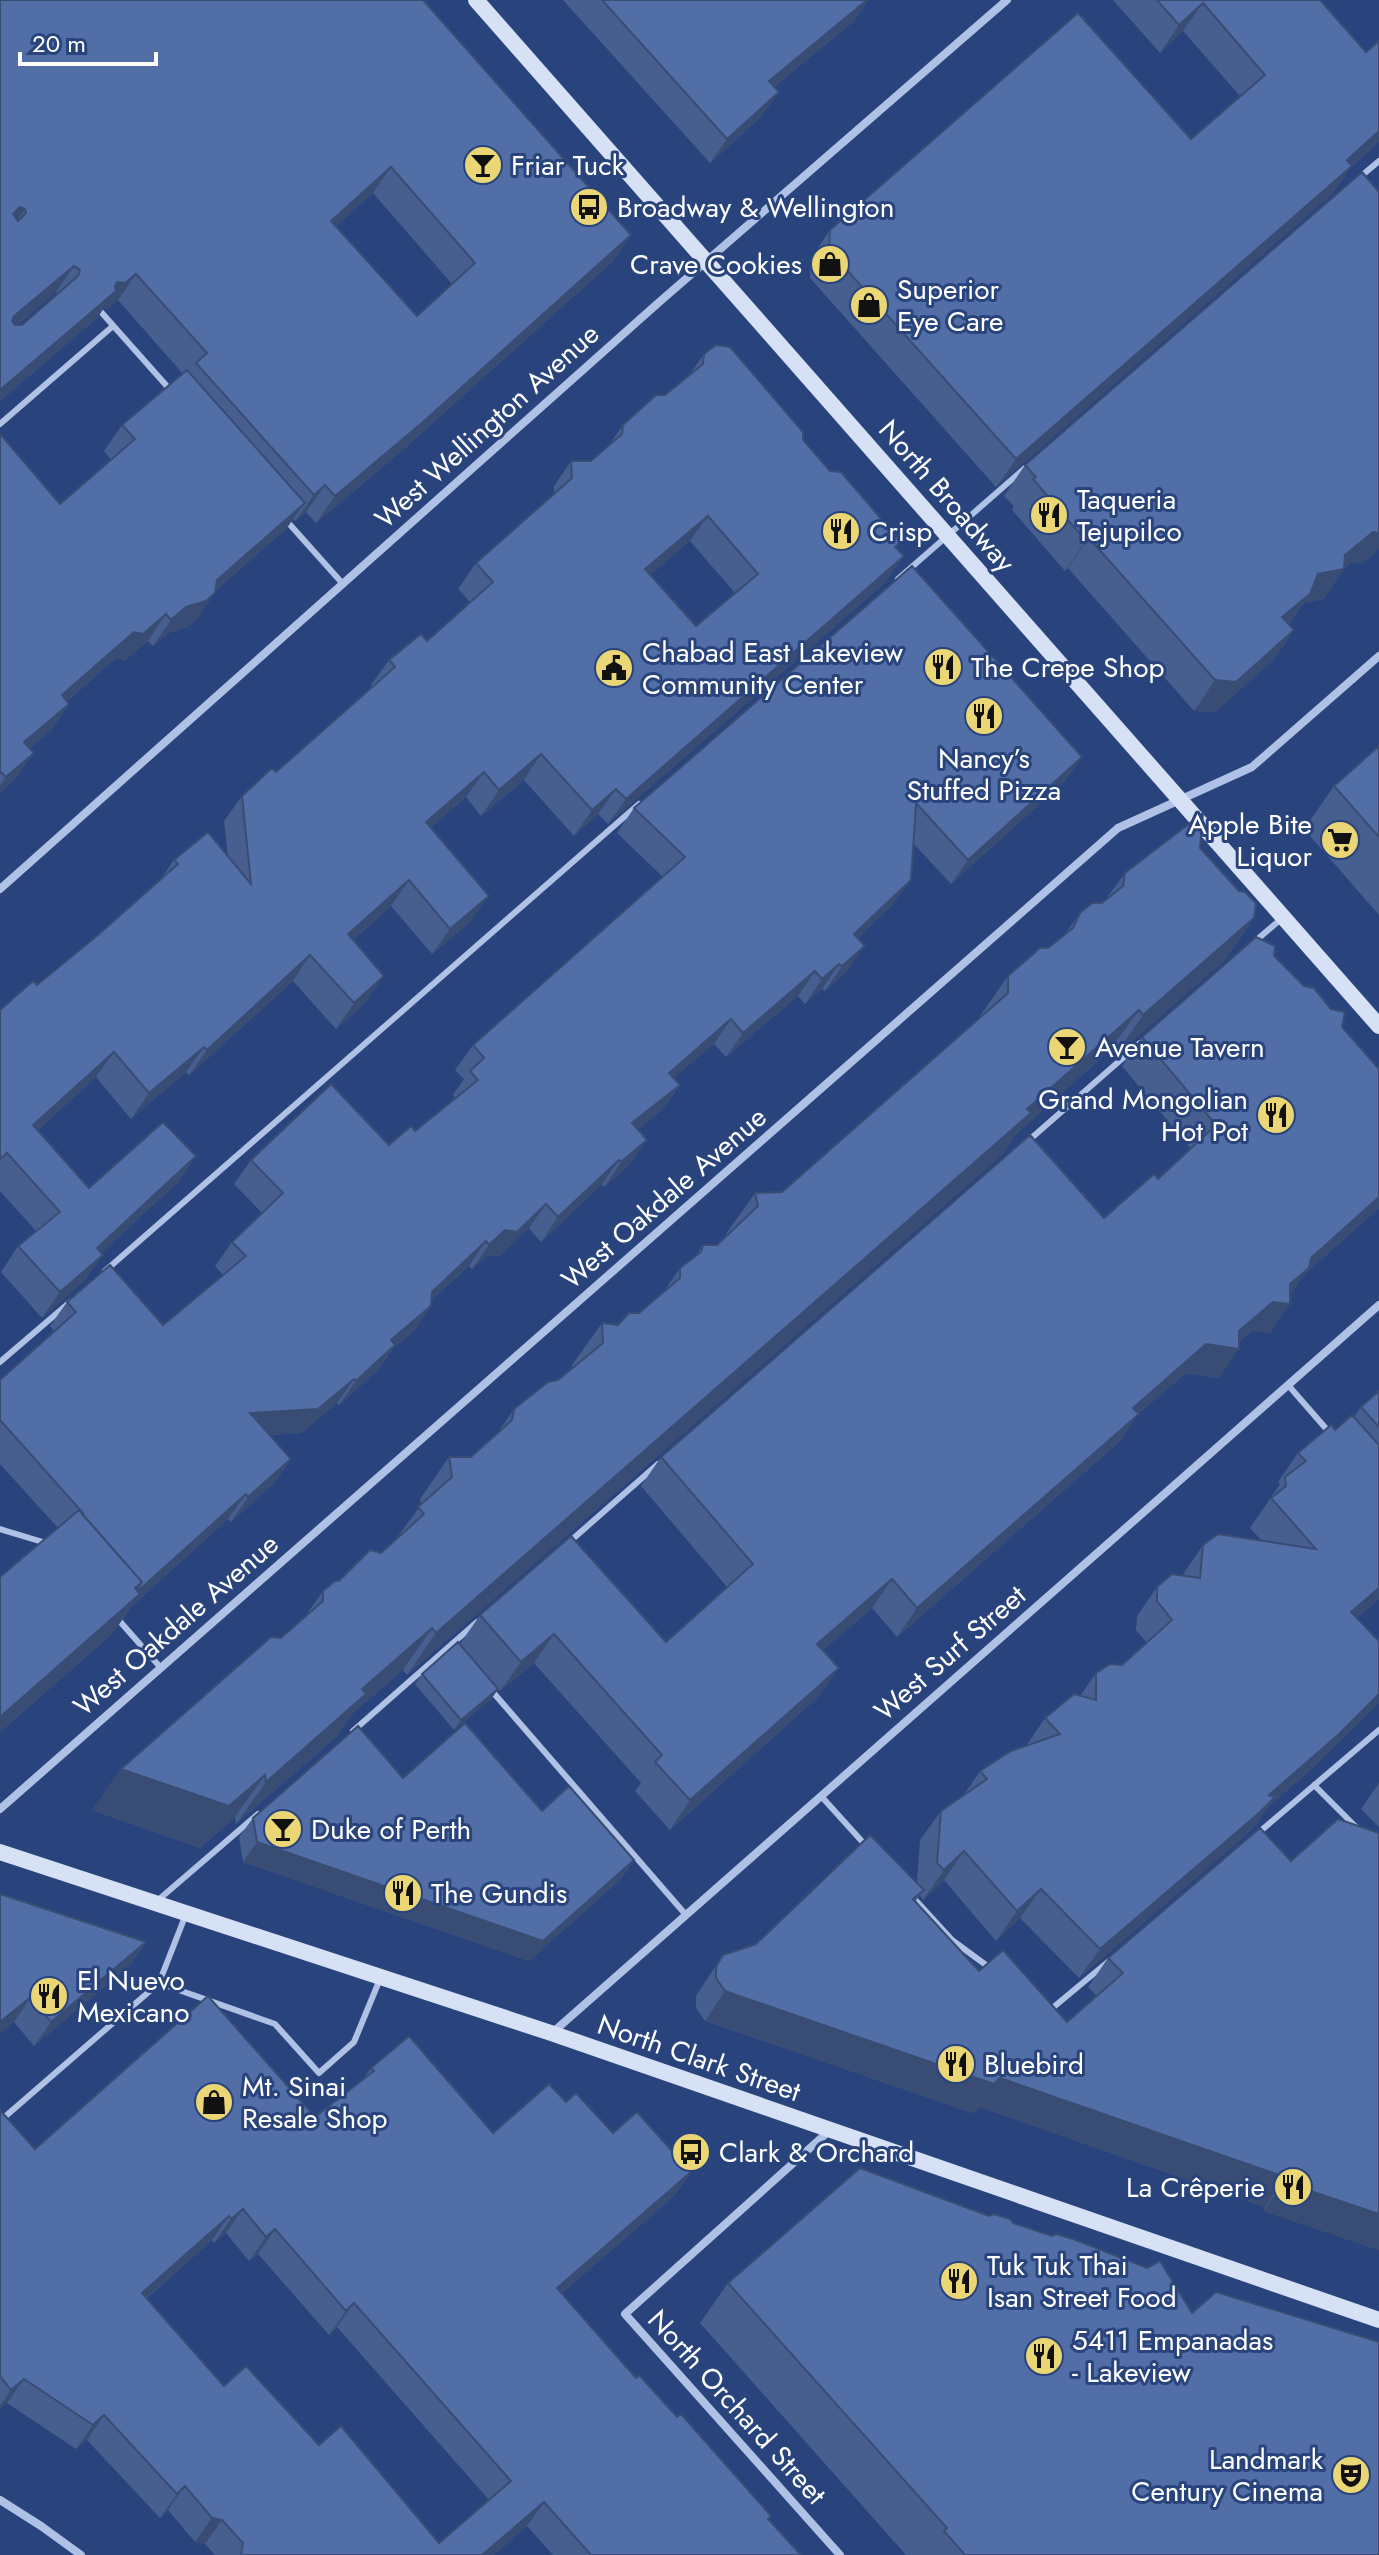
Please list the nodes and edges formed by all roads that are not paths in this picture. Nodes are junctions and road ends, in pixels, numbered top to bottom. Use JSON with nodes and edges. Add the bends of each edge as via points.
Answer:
{"nodes":[{"id":1,"x":476,"y":0,"type":"edge"},
{"id":2,"x":1007,"y":0,"type":"edge"},
{"id":3,"x":1379,"y":161,"type":"edge"},
{"id":4,"x":1355,"y":181,"type":"edge"},
{"id":5,"x":706,"y":261,"type":"junction"},
{"id":6,"x":102,"y":313,"type":"edge"},
{"id":7,"x":113,"y":326,"type":"junction"},
{"id":8,"x":174,"y":394,"type":"edge"},
{"id":9,"x":0,"y":424,"type":"edge"},
{"id":10,"x":1037,"y":458,"type":"edge"},
{"id":11,"x":276,"y":509,"type":"edge"},
{"id":12,"x":947,"y":535,"type":"junction"},
{"id":13,"x":343,"y":584,"type":"junction"},
{"id":14,"x":886,"y":589,"type":"edge"},
{"id":15,"x":1379,"y":656,"type":"edge"},
{"id":16,"x":646,"y":798,"type":"edge"},
{"id":17,"x":1181,"y":799,"type":"junction"},
{"id":18,"x":0,"y":889,"type":"edge"},
{"id":19,"x":1283,"y":917,"type":"junction"},
{"id":20,"x":1242,"y":952,"type":"edge"},
{"id":21,"x":1379,"y":1026,"type":"edge"},
{"id":22,"x":1147,"y":1036,"type":"edge"},
{"id":23,"x":1027,"y":1141,"type":"edge"},
{"id":24,"x":96,"y":1279,"type":"edge"},
{"id":25,"x":72,"y":1300,"type":"edge"},
{"id":26,"x":1379,"y":1305,"type":"edge"},
{"id":27,"x":0,"y":1362,"type":"edge"},
{"id":28,"x":1288,"y":1385,"type":"junction"},
{"id":29,"x":1333,"y":1437,"type":"edge"},
{"id":30,"x":667,"y":1456,"type":"edge"},
{"id":31,"x":0,"y":1529,"type":"edge"},
{"id":32,"x":53,"y":1544,"type":"edge"},
{"id":33,"x":560,"y":1550,"type":"edge"},
{"id":34,"x":109,"y":1609,"type":"edge"},
{"id":35,"x":488,"y":1613,"type":"edge"},
{"id":36,"x":452,"y":1644,"type":"junction"},
{"id":37,"x":462,"y":1656,"type":"edge"},
{"id":38,"x":161,"y":1668,"type":"junction"},
{"id":39,"x":482,"y":1680,"type":"edge"},
{"id":40,"x":1379,"y":1730,"type":"edge"},
{"id":41,"x":345,"y":1738,"type":"edge"},
{"id":42,"x":1314,"y":1785,"type":"junction"},
{"id":43,"x":821,"y":1796,"type":"junction"},
{"id":44,"x":0,"y":1809,"type":"edge"},
{"id":45,"x":262,"y":1811,"type":"edge"},
{"id":46,"x":1253,"y":1837,"type":"edge"},
{"id":47,"x":1368,"y":1839,"type":"edge"},
{"id":48,"x":0,"y":1852,"type":"edge"},
{"id":49,"x":878,"y":1859,"type":"edge"},
{"id":50,"x":899,"y":1882,"type":"edge"},
{"id":51,"x":154,"y":1904,"type":"junction"},
{"id":52,"x":186,"y":1914,"type":"junction"},
{"id":53,"x":686,"y":1915,"type":"junction"},
{"id":54,"x":1121,"y":1950,"type":"edge"},
{"id":55,"x":1000,"y":1976,"type":"edge"},
{"id":56,"x":381,"y":1978,"type":"junction"},
{"id":57,"x":159,"y":1983,"type":"junction"},
{"id":58,"x":1037,"y":2003,"type":"edge"},
{"id":59,"x":551,"y":2033,"type":"junction"},
{"id":60,"x":0,"y":2121,"type":"edge"},
{"id":61,"x":829,"y":2131,"type":"junction"},
{"id":62,"x":1379,"y":2320,"type":"edge"},
{"id":63,"x":0,"y":2500,"type":"edge"},
{"id":64,"x":81,"y":2555,"type":"edge"},
{"id":65,"x":840,"y":2555,"type":"edge"}],
"edges":[{"from":1,"to":5,"type":"main road","name":"North Broadway"},
{"from":2,"to":5,"type":"street","name":"West Wellington Avenue"},
{"from":3,"to":4,"type":"lane"},
{"from":5,"to":12,"type":"main road","name":"North Broadway"},
{"from":5,"to":13,"type":"street","name":"West Wellington Avenue"},
{"from":6,"to":7,"type":"lane"},
{"from":7,"to":8,"type":"lane"},
{"from":7,"to":9,"type":"lane"},
{"from":10,"to":12,"type":"lane"},
{"from":11,"to":13,"type":"lane"},
{"from":12,"to":14,"type":"lane"},
{"from":12,"to":17,"type":"main road","name":"North Broadway"},
{"from":13,"to":18,"type":"street","name":"West Wellington Avenue"},
{"from":15,"to":17,"type":"street","name":"West Oakdale Avenue","via":[[1252,767]]},
{"from":16,"to":24,"type":"lane"},
{"from":17,"to":19,"type":"main road","name":"North Broadway"},
{"from":17,"to":38,"type":"street","name":"West Oakdale Avenue","via":[[1118,828]]},
{"from":19,"to":20,"type":"lane"},
{"from":19,"to":21,"type":"main road","name":"North Broadway"},
{"from":22,"to":23,"type":"lane"},
{"from":25,"to":27,"type":"lane"},
{"from":26,"to":28,"type":"street","name":"West Surf Street"},
{"from":28,"to":29,"type":"lane"},
{"from":28,"to":43,"type":"street","name":"West Surf Street"},
{"from":30,"to":33,"type":"lane"},
{"from":31,"to":32,"type":"lane"},
{"from":34,"to":38,"type":"lane"},
{"from":35,"to":36,"type":"lane"},
{"from":36,"to":37,"type":"lane"},
{"from":36,"to":41,"type":"lane"},
{"from":38,"to":44,"type":"street","name":"West Oakdale Avenue"},
{"from":39,"to":53,"type":"lane"},
{"from":40,"to":42,"type":"lane"},
{"from":42,"to":46,"type":"lane"},
{"from":42,"to":47,"type":"lane"},
{"from":43,"to":49,"type":"lane"},
{"from":43,"to":53,"type":"street","name":"West Surf Street"},
{"from":45,"to":51,"type":"lane"},
{"from":48,"to":51,"type":"main road","name":"North Clark Street"},
{"from":50,"to":55,"type":"lane","via":[[952,1940]]},
{"from":51,"to":52,"type":"main road","name":"North Clark Street"},
{"from":52,"to":56,"type":"main road","name":"North Clark Street"},
{"from":52,"to":57,"type":"lane"},
{"from":53,"to":59,"type":"street","name":"West Surf Street"},
{"from":54,"to":58,"type":"lane","via":[[1049,2012]]},
{"from":56,"to":57,"type":"lane","via":[[354,2042],[319,2073],[275,2024]]},
{"from":56,"to":59,"type":"main road","name":"North Clark Street"},
{"from":57,"to":60,"type":"lane"},
{"from":59,"to":61,"type":"main road","name":"North Clark Street"},
{"from":61,"to":62,"type":"main road","name":"North Clark Street"},
{"from":61,"to":65,"type":"street","name":"North Orchard Street","via":[[625,2314]]},
{"from":63,"to":64,"type":"street"}]}
